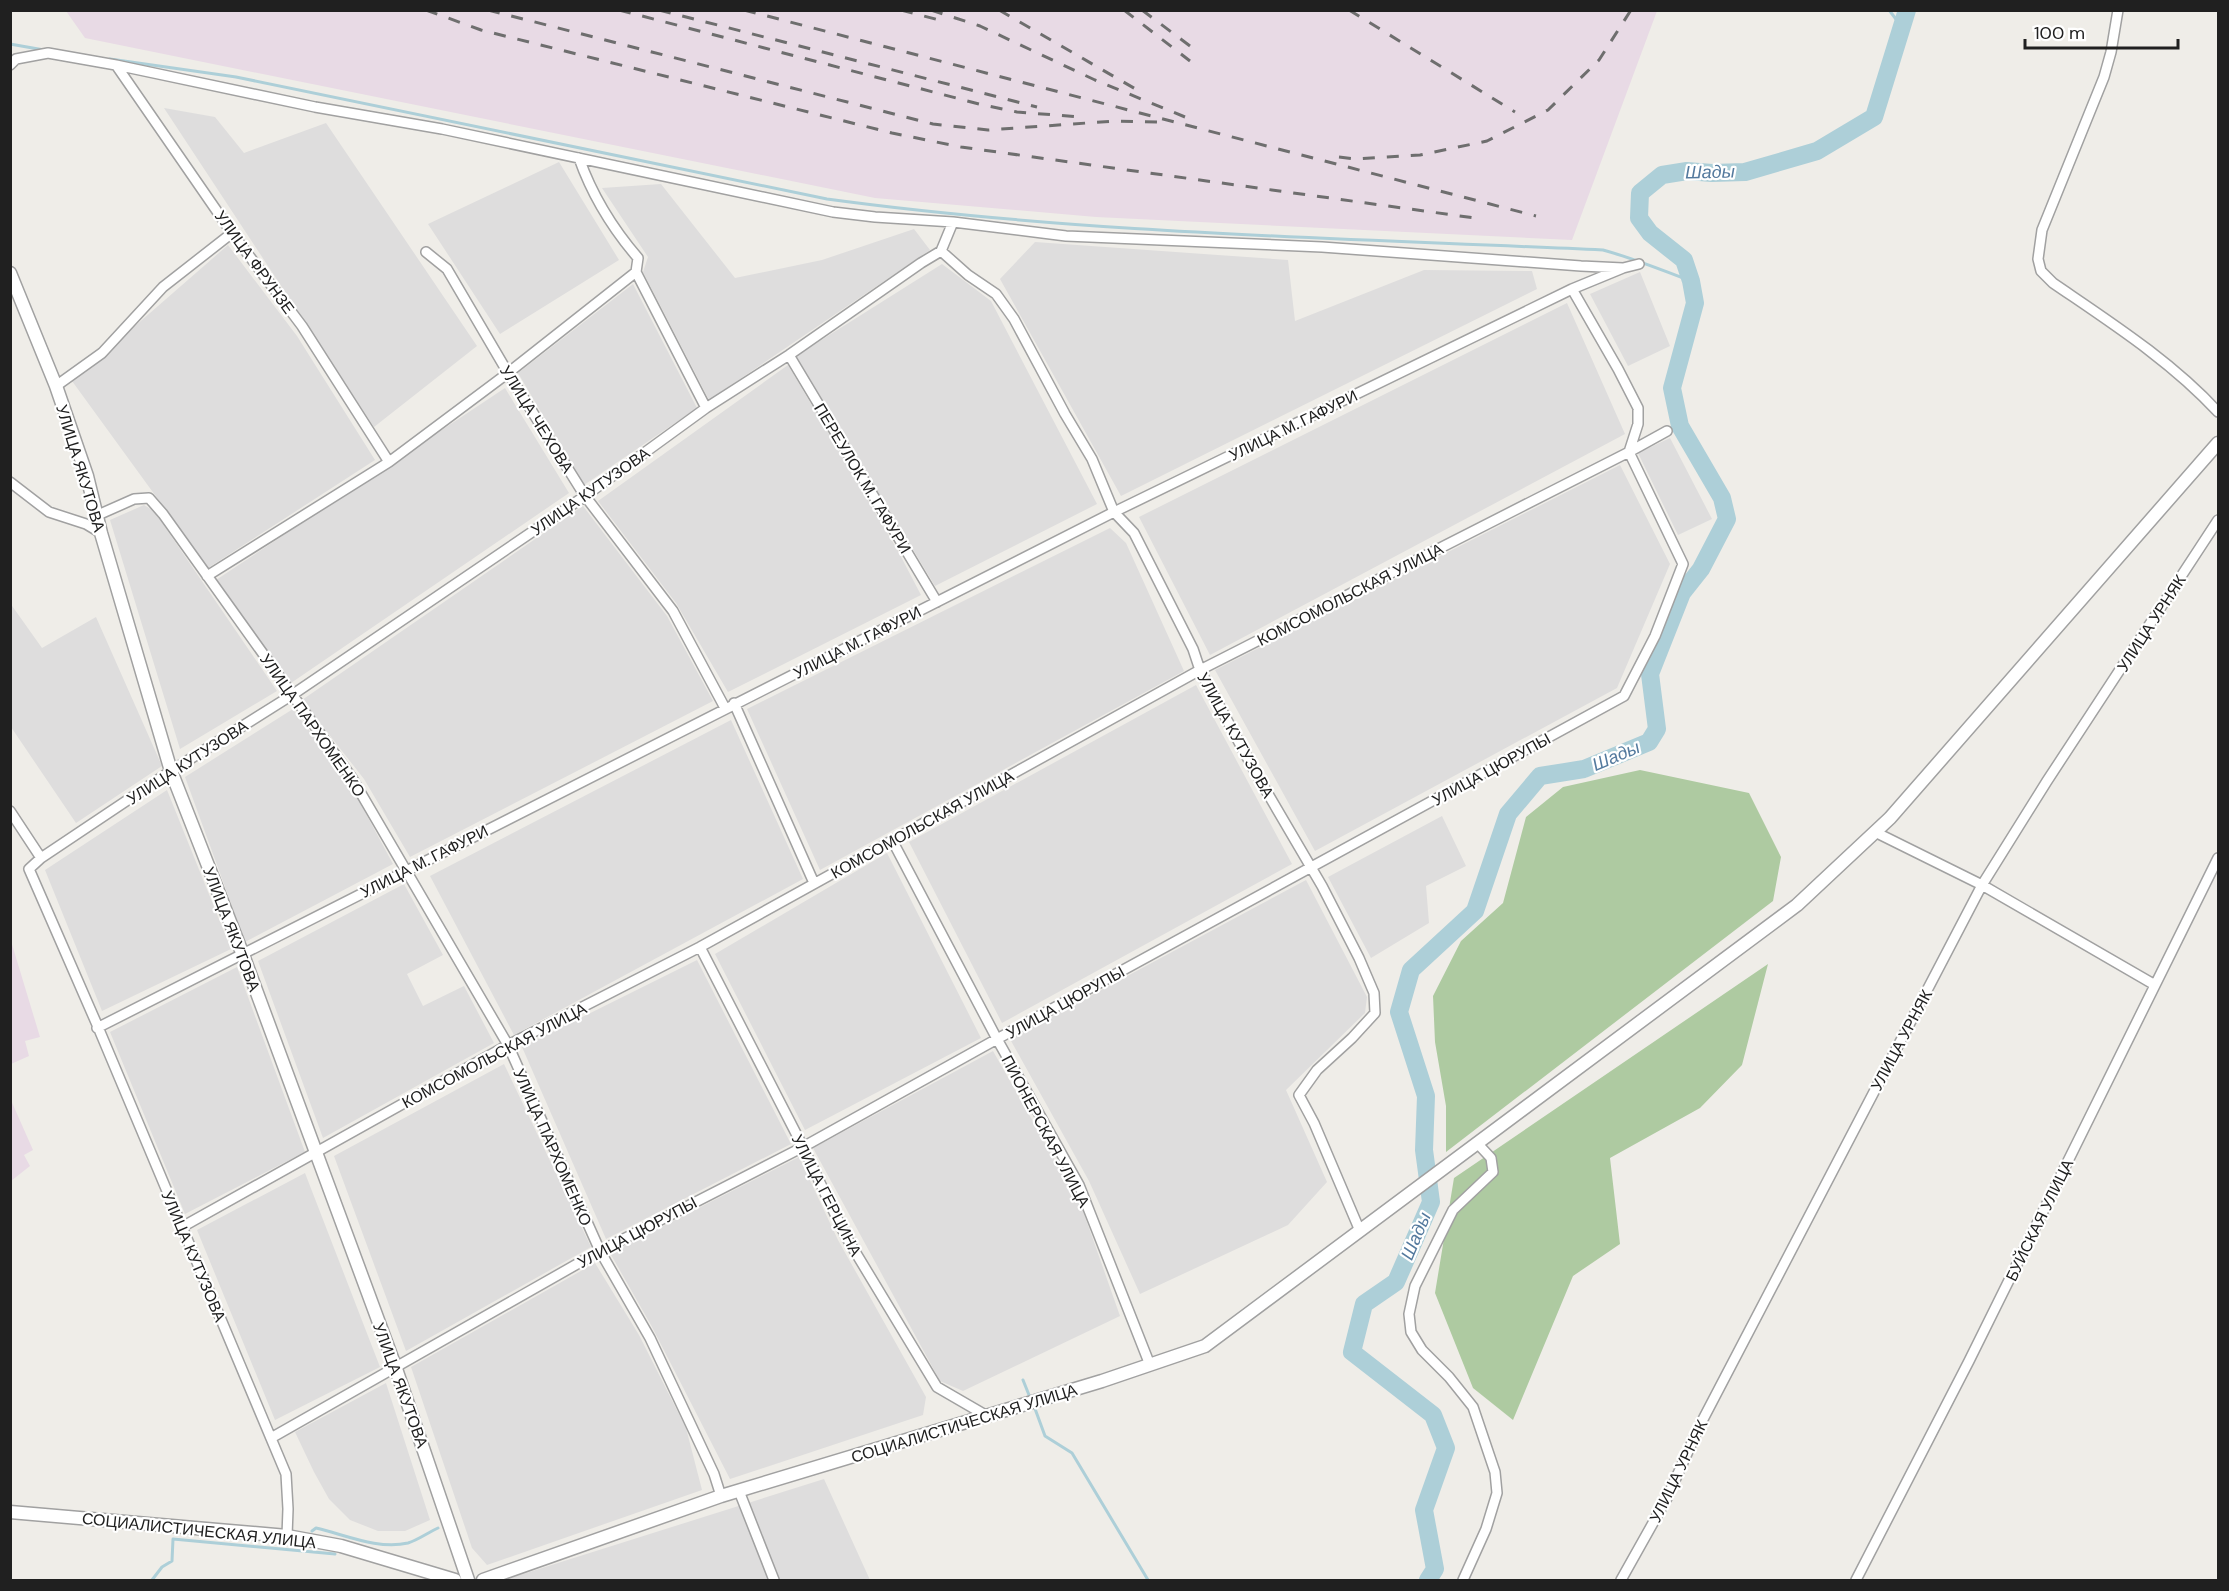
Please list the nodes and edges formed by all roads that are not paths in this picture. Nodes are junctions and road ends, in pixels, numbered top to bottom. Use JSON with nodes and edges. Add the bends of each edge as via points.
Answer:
{"nodes":[{"id":1,"x":2118,"y":10,"type":"edge"},
{"id":2,"x":10,"y":65,"type":"edge"},
{"id":3,"x":116,"y":65,"type":"junction"},
{"id":4,"x":579,"y":158,"type":"junction"},
{"id":5,"x":953,"y":222,"type":"junction"},
{"id":6,"x":232,"y":233,"type":"junction"},
{"id":7,"x":940,"y":251,"type":"junction"},
{"id":8,"x":426,"y":252,"type":"dead end"},
{"id":9,"x":1639,"y":264,"type":"dead end"},
{"id":10,"x":1623,"y":268,"type":"junction"},
{"id":11,"x":636,"y":272,"type":"junction"},
{"id":12,"x":11,"y":278,"type":"edge"},
{"id":13,"x":1572,"y":289,"type":"junction"},
{"id":14,"x":789,"y":355,"type":"junction"},
{"id":15,"x":508,"y":373,"type":"junction"},
{"id":16,"x":56,"y":386,"type":"junction"},
{"id":17,"x":706,"y":408,"type":"junction"},
{"id":18,"x":2218,"y":412,"type":"edge"},
{"id":19,"x":1667,"y":431,"type":"dead end"},
{"id":20,"x":2218,"y":443,"type":"edge"},
{"id":21,"x":1629,"y":452,"type":"junction"},
{"id":22,"x":389,"y":462,"type":"junction"},
{"id":23,"x":10,"y":482,"type":"edge"},
{"id":24,"x":585,"y":495,"type":"junction"},
{"id":25,"x":1114,"y":512,"type":"junction"},
{"id":26,"x":98,"y":515,"type":"junction"},
{"id":27,"x":2218,"y":520,"type":"edge"},
{"id":28,"x":102,"y":533,"type":"junction"},
{"id":29,"x":207,"y":576,"type":"junction"},
{"id":30,"x":937,"y":602,"type":"junction"},
{"id":31,"x":1200,"y":669,"type":"junction"},
{"id":32,"x":292,"y":695,"type":"junction"},
{"id":33,"x":730,"y":706,"type":"junction"},
{"id":34,"x":171,"y":771,"type":"junction"},
{"id":35,"x":10,"y":811,"type":"edge"},
{"id":36,"x":1876,"y":833,"type":"junction"},
{"id":37,"x":892,"y":840,"type":"junction"},
{"id":38,"x":41,"y":858,"type":"junction"},
{"id":39,"x":2218,"y":858,"type":"edge"},
{"id":40,"x":1311,"y":867,"type":"junction"},
{"id":41,"x":406,"y":869,"type":"junction"},
{"id":42,"x":814,"y":883,"type":"junction"},
{"id":43,"x":1982,"y":885,"type":"junction"},
{"id":44,"x":700,"y":947,"type":"junction"},
{"id":45,"x":243,"y":955,"type":"junction"},
{"id":46,"x":2155,"y":985,"type":"junction"},
{"id":47,"x":97,"y":1028,"type":"junction"},
{"id":48,"x":997,"y":1039,"type":"junction"},
{"id":49,"x":508,"y":1045,"type":"junction"},
{"id":50,"x":1477,"y":1143,"type":"junction"},
{"id":51,"x":803,"y":1147,"type":"junction"},
{"id":52,"x":314,"y":1153,"type":"junction"},
{"id":53,"x":182,"y":1227,"type":"junction"},
{"id":54,"x":1360,"y":1231,"type":"junction"},
{"id":55,"x":600,"y":1251,"type":"junction"},
{"id":56,"x":1150,"y":1365,"type":"junction"},
{"id":57,"x":395,"y":1366,"type":"junction"},
{"id":58,"x":987,"y":1416,"type":"junction"},
{"id":59,"x":271,"y":1438,"type":"junction"},
{"id":60,"x":739,"y":1491,"type":"junction"},
{"id":61,"x":721,"y":1496,"type":"junction"},
{"id":62,"x":10,"y":1512,"type":"edge"},
{"id":63,"x":287,"y":1536,"type":"junction"},
{"id":64,"x":455,"y":1581,"type":"edge"},
{"id":65,"x":468,"y":1581,"type":"edge"},
{"id":66,"x":483,"y":1581,"type":"edge"},
{"id":67,"x":774,"y":1581,"type":"edge"},
{"id":68,"x":1463,"y":1581,"type":"edge"},
{"id":69,"x":1620,"y":1581,"type":"edge"},
{"id":70,"x":1856,"y":1581,"type":"edge"}],
"edges":[{"from":1,"to":18,"type":"street","via":[[2104,77],[2042,230],[2038,259],[2041,271],[2053,283],[2149,351],[2200,392]]},
{"from":2,"to":3,"type":"street","via":[[16,59],[48,53]]},
{"from":3,"to":4,"type":"street"},
{"from":3,"to":6,"type":"street","name":"УЛИЦА ФРУНЗЕ"},
{"from":4,"to":5,"type":"street","via":[[833,212]]},
{"from":4,"to":11,"type":"street","via":[[593,193],[621,239],[638,258]]},
{"from":5,"to":7,"type":"street"},
{"from":5,"to":10,"type":"street","via":[[1066,236],[1322,247]]},
{"from":6,"to":16,"type":"street","via":[[163,287],[102,353]]},
{"from":6,"to":22,"type":"street","name":"УЛИЦА ФРУНЗЕ","via":[[302,326]]},
{"from":7,"to":14,"type":"street","name":"УЛИЦА КУТУЗОВА"},
{"from":7,"to":25,"type":"street","name":"УЛИЦА КУТУЗОВА","via":[[996,294],[1014,319],[1092,459]]},
{"from":8,"to":15,"type":"street","name":"УЛИЦА ЧЕХОВА","via":[[447,269]]},
{"from":9,"to":10,"type":"street"},
{"from":10,"to":13,"type":"street","name":"УЛИЦА М. ГАФУРИ"},
{"from":11,"to":15,"type":"street"},
{"from":11,"to":17,"type":"street"},
{"from":12,"to":16,"type":"street","name":"УЛИЦА ЯКУТОВА"},
{"from":13,"to":21,"type":"street","via":[[1638,408],[1638,424]]},
{"from":13,"to":25,"type":"street","name":"УЛИЦА М. ГАФУРИ"},
{"from":14,"to":17,"type":"street","name":"УЛИЦА КУТУЗОВА"},
{"from":14,"to":30,"type":"street","name":"ПЕРЕУЛОК М. ГАФУРИ"},
{"from":15,"to":22,"type":"street"},
{"from":15,"to":24,"type":"street","name":"УЛИЦА ЧЕХОВА"},
{"from":16,"to":26,"type":"street","name":"УЛИЦА ЯКУТОВА"},
{"from":17,"to":24,"type":"street","name":"УЛИЦА КУТУЗОВА"},
{"from":19,"to":21,"type":"street","name":"КОМСОМОЛЬСКАЯ УЛИЦА"},
{"from":20,"to":36,"type":"street","name":"СОЦИАЛИСТИЧЕСКАЯ УЛИЦА"},
{"from":21,"to":31,"type":"street","name":"КОМСОМОЛЬСКАЯ УЛИЦА"},
{"from":21,"to":40,"type":"street","name":"УЛИЦА ЦЮРУПЫ","via":[[1683,564],[1655,636],[1624,696]]},
{"from":22,"to":29,"type":"street"},
{"from":23,"to":28,"type":"street","via":[[49,512]]},
{"from":24,"to":32,"type":"street","name":"УЛИЦА КУТУЗОВА"},
{"from":24,"to":33,"type":"street","name":"УЛИЦА ЧЕХОВА","via":[[673,611]]},
{"from":25,"to":30,"type":"street","name":"УЛИЦА М. ГАФУРИ"},
{"from":25,"to":31,"type":"street","name":"УЛИЦА КУТУЗОВА","via":[[1134,533]]},
{"from":26,"to":28,"type":"street","name":"УЛИЦА ЯКУТОВА"},
{"from":26,"to":29,"type":"street","name":"УЛИЦА ПАРХОМЕНКО","via":[[134,499],[149,498]]},
{"from":27,"to":43,"type":"street","name":"УЛИЦА УРНЯК"},
{"from":28,"to":34,"type":"street","name":"УЛИЦА ЯКУТОВА"},
{"from":29,"to":32,"type":"street","name":"УЛИЦА ПАРХОМЕНКО"},
{"from":30,"to":33,"type":"street","name":"УЛИЦА М. ГАФУРИ"},
{"from":31,"to":37,"type":"street","name":"КОМСОМОЛЬСКАЯ УЛИЦА"},
{"from":31,"to":40,"type":"street","name":"УЛИЦА КУТУЗОВА"},
{"from":32,"to":34,"type":"street","name":"УЛИЦА КУТУЗОВА"},
{"from":32,"to":41,"type":"street","name":"УЛИЦА ПАРХОМЕНКО","via":[[352,778]]},
{"from":33,"to":41,"type":"street","name":"УЛИЦА М. ГАФУРИ"},
{"from":33,"to":42,"type":"street","name":"УЛИЦА ЧЕХОВА"},
{"from":34,"to":38,"type":"street","name":"УЛИЦА КУТУЗОВА"},
{"from":34,"to":45,"type":"street","name":"УЛИЦА ЯКУТОВА"},
{"from":35,"to":38,"type":"street"},
{"from":36,"to":43,"type":"street"},
{"from":36,"to":50,"type":"street","name":"СОЦИАЛИСТИЧЕСКАЯ УЛИЦА","via":[[1797,905]]},
{"from":37,"to":42,"type":"street","name":"КОМСОМОЛЬСКАЯ УЛИЦА"},
{"from":37,"to":48,"type":"street","name":"ПИОНЕРСКАЯ УЛИЦА"},
{"from":38,"to":47,"type":"street","name":"УЛИЦА КУТУЗОВА","via":[[29,869]]},
{"from":39,"to":46,"type":"street","name":"БУЙСКАЯ УЛИЦА"},
{"from":40,"to":48,"type":"street","name":"УЛИЦА ЦЮРУПЫ"},
{"from":40,"to":54,"type":"street","name":"УЛИЦА КУТУЗОВА","via":[[1374,993],[1375,1013],[1317,1070],[1299,1095]]},
{"from":41,"to":45,"type":"street","name":"УЛИЦА М. ГАФУРИ"},
{"from":41,"to":49,"type":"street","name":"УЛИЦА ПАРХОМЕНКО"},
{"from":42,"to":44,"type":"street","name":"КОМСОМОЛЬСКАЯ УЛИЦА"},
{"from":43,"to":46,"type":"street"},
{"from":43,"to":69,"type":"street","name":"УЛИЦА УРНЯК","via":[[1699,1427],[1667,1498]]},
{"from":44,"to":49,"type":"street","name":"КОМСОМОЛЬСКАЯ УЛИЦА"},
{"from":44,"to":51,"type":"street","name":"УЛИЦА ГЕРЦИНА"},
{"from":45,"to":47,"type":"street","name":"УЛИЦА М. ГАФУРИ"},
{"from":45,"to":52,"type":"street","name":"УЛИЦА ЯКУТОВА"},
{"from":46,"to":70,"type":"street","name":"БУЙСКАЯ УЛИЦА"},
{"from":47,"to":53,"type":"street","name":"УЛИЦА КУТУЗОВА"},
{"from":48,"to":51,"type":"street","name":"УЛИЦА ЦЮРУПЫ"},
{"from":48,"to":56,"type":"street","name":"ПИОНЕРСКАЯ УЛИЦА","via":[[1078,1185]]},
{"from":49,"to":52,"type":"street","name":"КОМСОМОЛЬСКАЯ УЛИЦА"},
{"from":49,"to":55,"type":"street","name":"УЛИЦА ПАРХОМЕНКО"},
{"from":50,"to":54,"type":"street","name":"СОЦИАЛИСТИЧЕСКАЯ УЛИЦА"},
{"from":50,"to":68,"type":"street","via":[[1491,1158],[1493,1172],[1453,1210],[1415,1286],[1409,1314],[1411,1332],[1422,1350],[1473,1407],[1496,1472],[1497,1493],[1486,1530]]},
{"from":51,"to":55,"type":"street","name":"УЛИЦА ЦЮРУПЫ"},
{"from":51,"to":58,"type":"street","name":"УЛИЦА ГЕРЦИНА","via":[[845,1235],[937,1387]]},
{"from":52,"to":53,"type":"street","name":"КОМСОМОЛЬСКАЯ УЛИЦА"},
{"from":52,"to":57,"type":"street","name":"УЛИЦА ЯКУТОВА"},
{"from":53,"to":59,"type":"street","name":"УЛИЦА КУТУЗОВА"},
{"from":54,"to":56,"type":"street","name":"СОЦИАЛИСТИЧЕСКАЯ УЛИЦА","via":[[1205,1346]]},
{"from":55,"to":57,"type":"street","name":"УЛИЦА ЦЮРУПЫ"},
{"from":55,"to":61,"type":"street","name":"УЛИЦА ПАРХОМЕНКО","via":[[650,1338]]},
{"from":56,"to":58,"type":"street","name":"СОЦИАЛИСТИЧЕСКАЯ УЛИЦА"},
{"from":57,"to":59,"type":"street","name":"УЛИЦА ЦЮРУПЫ"},
{"from":57,"to":65,"type":"street","name":"УЛИЦА ЯКУТОВА"},
{"from":58,"to":60,"type":"street","name":"СОЦИАЛИСТИЧЕСКАЯ УЛИЦА"},
{"from":59,"to":63,"type":"street","name":"УЛИЦА КУТУЗОВА","via":[[286,1474]]},
{"from":60,"to":61,"type":"street","name":"СОЦИАЛИСТИЧЕСКАЯ УЛИЦА"},
{"from":60,"to":67,"type":"street"},
{"from":61,"to":66,"type":"street","name":"СОЦИАЛИСТИЧЕСКАЯ УЛИЦА"},
{"from":62,"to":63,"type":"street","name":"СОЦИАЛИСТИЧЕСКАЯ УЛИЦА"},
{"from":63,"to":64,"type":"street","name":"СОЦИАЛИСТИЧЕСКАЯ УЛИЦА","via":[[341,1546]]}]}
